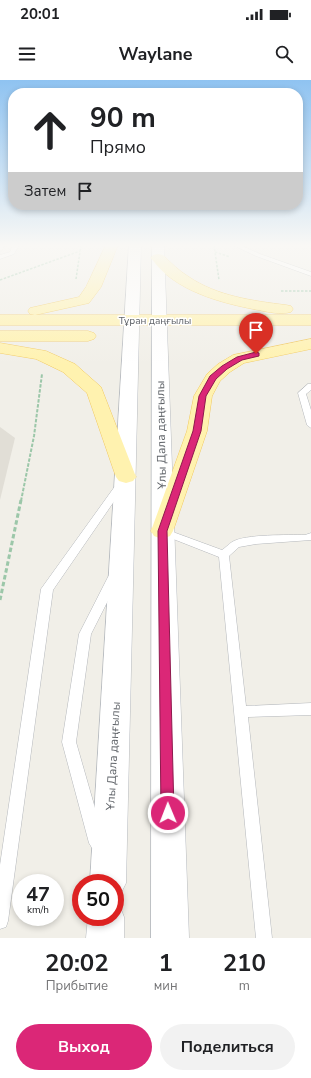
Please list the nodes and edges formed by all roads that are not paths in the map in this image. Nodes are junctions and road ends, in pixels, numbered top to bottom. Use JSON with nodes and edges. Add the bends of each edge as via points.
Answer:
{"nodes":[{"id":1,"x":95,"y":285,"type":"edge"},
{"id":2,"x":130,"y":285,"type":"edge"},
{"id":3,"x":161,"y":285,"type":"edge"},
{"id":4,"x":193,"y":285,"type":"edge"},
{"id":5,"x":311,"y":311,"type":"edge"},
{"id":6,"x":0,"y":319,"type":"edge"},
{"id":7,"x":311,"y":320,"type":"edge"},
{"id":8,"x":164,"y":331,"type":"junction"},
{"id":9,"x":122,"y":332,"type":"junction"},
{"id":10,"x":280,"y":335,"type":"dead end"},
{"id":11,"x":311,"y":335,"type":"edge"},
{"id":12,"x":0,"y":336,"type":"edge"},
{"id":13,"x":311,"y":344,"type":"edge"},
{"id":14,"x":0,"y":348,"type":"edge"},
{"id":15,"x":311,"y":386,"type":"edge"},
{"id":16,"x":311,"y":425,"type":"edge"},
{"id":17,"x":126,"y":478,"type":"junction"},
{"id":18,"x":162,"y":531,"type":"junction"},
{"id":19,"x":311,"y":536,"type":"edge"},
{"id":20,"x":224,"y":555,"type":"junction"},
{"id":21,"x":122,"y":561,"type":"junction"},
{"id":22,"x":311,"y":709,"type":"edge"},
{"id":23,"x":241,"y":712,"type":"junction"},
{"id":24,"x":106,"y":874,"type":"edge"},
{"id":25,"x":108,"y":874,"type":"edge"},
{"id":26,"x":0,"y":921,"type":"edge"},
{"id":27,"x":106,"y":926,"type":"edge"},
{"id":28,"x":105,"y":938,"type":"edge"},
{"id":29,"x":170,"y":938,"type":"edge"},
{"id":30,"x":264,"y":938,"type":"edge"}],
"edges":[{"from":1,"to":6,"type":"main road","via":[[84,300]]},
{"from":2,"to":9,"type":"main road","name":"Ұлы Дала даңғылы"},
{"from":3,"to":8,"type":"main road","name":"Ұлы Дала даңғылы"},
{"from":4,"to":5,"type":"main road","via":[[221,297],[273,308]]},
{"from":6,"to":9,"type":"main road","name":"Тұран даңғылы"},
{"from":7,"to":8,"type":"main road","name":"Тұран даңғылы"},
{"from":8,"to":9,"type":"main road","name":"Тұран даңғылы"},
{"from":8,"to":18,"type":"main road","name":"Ұлы Дала даңғылы"},
{"from":9,"to":12,"type":"main road","name":"Тұран даңғылы"},
{"from":9,"to":17,"type":"main road","name":"Ұлы Дала даңғылы"},
{"from":10,"to":11,"type":"main road"},
{"from":13,"to":18,"type":"main road","via":[[239,359],[213,378],[203,396],[197,431]]},
{"from":14,"to":17,"type":"main road","via":[[40,355],[69,368],[95,391]]},
{"from":15,"to":16,"type":"lane","via":[[302,393]]},
{"from":17,"to":21,"type":"main road","name":"Ұлы Дала даңғылы"},
{"from":17,"to":26,"type":"lane","via":[[47,589]]},
{"from":18,"to":20,"type":"lane"},
{"from":18,"to":29,"type":"main road","name":"Ұлы Дала даңғылы"},
{"from":19,"to":20,"type":"lane","via":[[236,544]]},
{"from":20,"to":23,"type":"lane"},
{"from":21,"to":24,"type":"lane","via":[[85,634],[69,742]]},
{"from":21,"to":25,"type":"main road","name":"Ұлы Дала даңғылы"},
{"from":22,"to":23,"type":"lane"},
{"from":23,"to":30,"type":"lane"},
{"from":27,"to":28,"type":"main road"}]}
